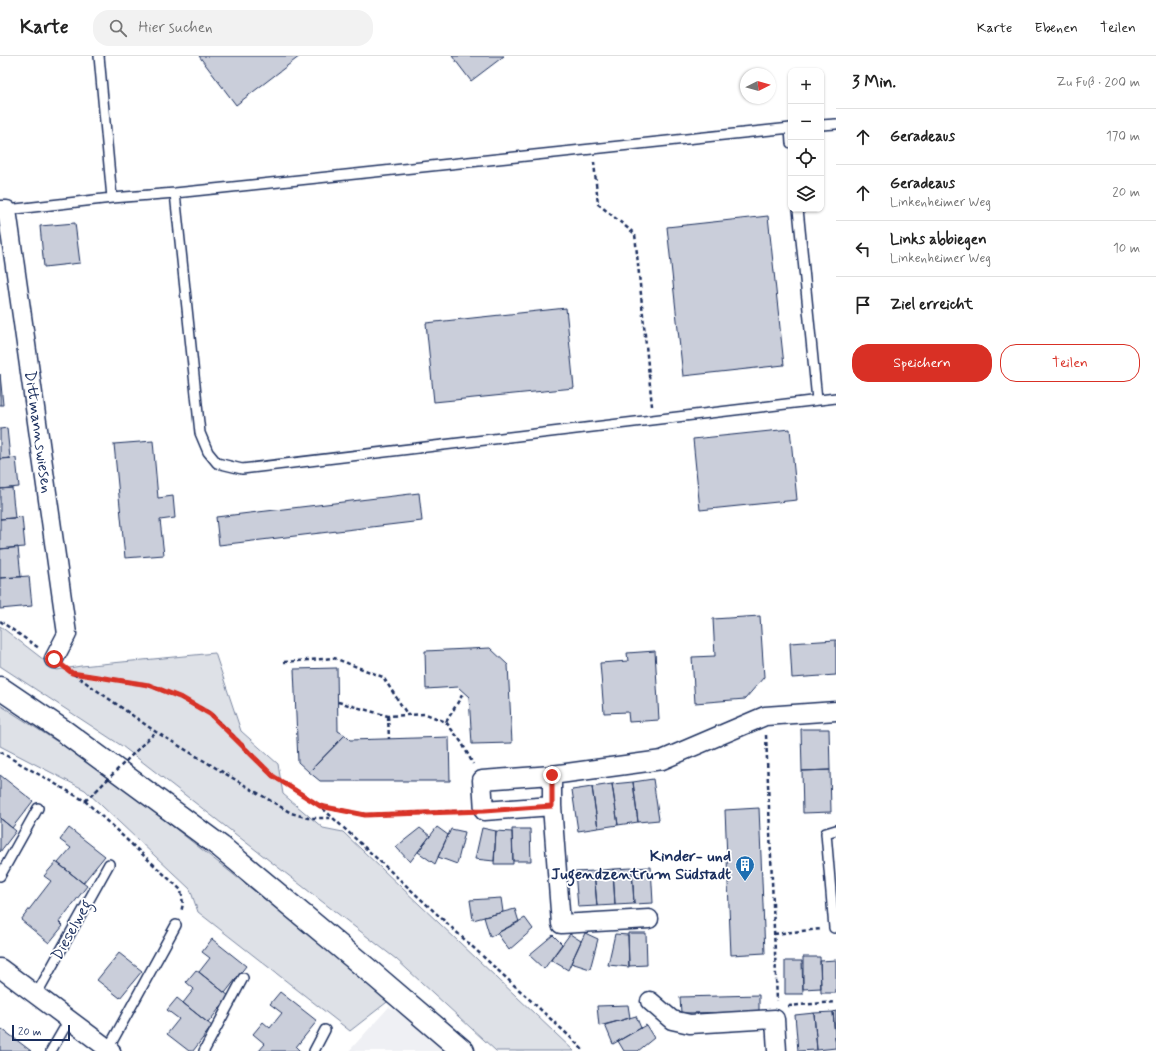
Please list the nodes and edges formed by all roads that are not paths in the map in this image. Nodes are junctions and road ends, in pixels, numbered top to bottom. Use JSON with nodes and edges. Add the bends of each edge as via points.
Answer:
{"nodes":[{"id":1,"x":99,"y":56,"type":"edge"},
{"id":2,"x":836,"y":124,"type":"edge"},
{"id":3,"x":824,"y":125,"type":"edge"},
{"id":4,"x":788,"y":128,"type":"edge"},
{"id":5,"x":175,"y":193,"type":"junction"},
{"id":6,"x":112,"y":198,"type":"junction"},
{"id":7,"x":4,"y":210,"type":"edge"},
{"id":8,"x":798,"y":212,"type":"edge"},
{"id":9,"x":836,"y":398,"type":"edge"},
{"id":10,"x":817,"y":400,"type":"junction"},
{"id":11,"x":54,"y":659,"type":"road end"},
{"id":12,"x":0,"y":688,"type":"edge"},
{"id":13,"x":836,"y":711,"type":"edge"},
{"id":14,"x":552,"y":775,"type":"junction"},
{"id":15,"x":552,"y":806,"type":"junction"},
{"id":16,"x":38,"y":808,"type":"dead end"},
{"id":17,"x":836,"y":830,"type":"edge"},
{"id":18,"x":109,"y":864,"type":"dead end"},
{"id":19,"x":0,"y":876,"type":"edge"},
{"id":20,"x":649,"y":918,"type":"dead end"},
{"id":21,"x":176,"y":925,"type":"road end"},
{"id":22,"x":834,"y":928,"type":"road end"},
{"id":23,"x":0,"y":968,"type":"edge"},
{"id":24,"x":243,"y":978,"type":"dead end"},
{"id":25,"x":36,"y":995,"type":"junction"},
{"id":26,"x":650,"y":1001,"type":"dead end"},
{"id":27,"x":69,"y":1020,"type":"junction"},
{"id":28,"x":325,"y":1030,"type":"dead end"},
{"id":29,"x":109,"y":1050,"type":"edge"},
{"id":30,"x":51,"y":1051,"type":"edge"},
{"id":31,"x":204,"y":1051,"type":"edge"},
{"id":32,"x":314,"y":1051,"type":"edge"},
{"id":33,"x":463,"y":1051,"type":"edge"},
{"id":34,"x":777,"y":1051,"type":"edge"}],
"edges":[{"from":1,"to":6,"type":"lane"},
{"from":2,"to":3,"type":"lane"},
{"from":4,"to":5,"type":"lane"},
{"from":5,"to":6,"type":"lane"},
{"from":5,"to":10,"type":"lane","via":[[200,432],[208,452],[217,463],[242,469]]},
{"from":6,"to":7,"type":"lane"},
{"from":7,"to":11,"type":"street","name":"Dittmannswiesen","via":[[66,634]]},
{"from":8,"to":10,"type":"lane"},
{"from":9,"to":10,"type":"lane"},
{"from":12,"to":33,"type":"main road","via":[[65,732],[221,847]]},
{"from":13,"to":14,"type":"street","via":[[765,716],[662,760]]},
{"from":14,"to":15,"type":"street"},
{"from":14,"to":15,"type":"street","via":[[482,780],[484,811]]},
{"from":15,"to":20,"type":"street","via":[[561,924]]},
{"from":16,"to":19,"type":"lane"},
{"from":17,"to":22,"type":"lane","via":[[826,833]]},
{"from":18,"to":25,"type":"lane","name":"Dieselweg"},
{"from":21,"to":29,"type":"lane"},
{"from":23,"to":25,"type":"street"},
{"from":24,"to":31,"type":"lane"},
{"from":25,"to":27,"type":"street"},
{"from":26,"to":34,"type":"street","via":[[672,1020],[690,1024],[774,1019]]},
{"from":27,"to":29,"type":"street"},
{"from":27,"to":30,"type":"lane"},
{"from":28,"to":32,"type":"lane"}]}
